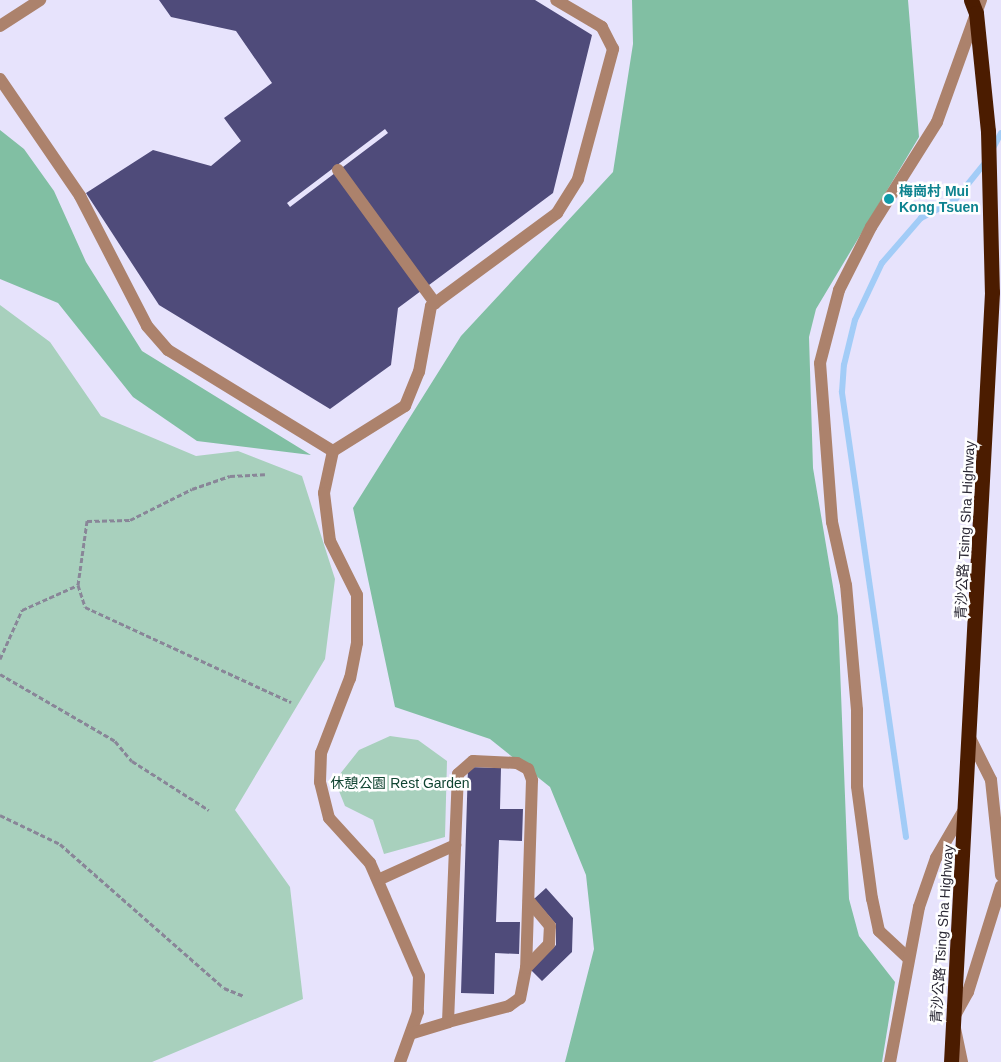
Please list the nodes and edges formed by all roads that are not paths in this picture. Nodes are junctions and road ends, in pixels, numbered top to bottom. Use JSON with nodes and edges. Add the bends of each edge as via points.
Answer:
{"nodes":[{"id":1,"x":40,"y":0,"type":"edge"},
{"id":2,"x":556,"y":0,"type":"edge"},
{"id":3,"x":975,"y":3,"type":"edge"},
{"id":4,"x":0,"y":26,"type":"edge"},
{"id":5,"x":0,"y":79,"type":"edge"},
{"id":6,"x":338,"y":170,"type":"dead end"},
{"id":7,"x":435,"y":303,"type":"junction"},
{"id":8,"x":333,"y":450,"type":"junction"},
{"id":9,"x":970,"y":738,"type":"junction"},
{"id":10,"x":967,"y":806,"type":"junction"},
{"id":11,"x":455,"y":845,"type":"junction"},
{"id":12,"x":1001,"y":875,"type":"edge"},
{"id":13,"x":378,"y":880,"type":"junction"},
{"id":14,"x":1001,"y":886,"type":"edge"},
{"id":15,"x":529,"y":901,"type":"junction"},
{"id":16,"x":908,"y":958,"type":"junction"},
{"id":17,"x":526,"y":968,"type":"junction"},
{"id":18,"x":953,"y":1019,"type":"junction"},
{"id":19,"x":448,"y":1022,"type":"junction"},
{"id":20,"x":413,"y":1033,"type":"junction"},
{"id":21,"x":400,"y":1062,"type":"edge"},
{"id":22,"x":890,"y":1062,"type":"edge"},
{"id":23,"x":951,"y":1062,"type":"edge"},
{"id":24,"x":962,"y":1062,"type":"edge"}],
"edges":[{"from":1,"to":4,"type":"street"},
{"from":2,"to":7,"type":"street","via":[[602,27],[613,49],[578,179],[557,213]]},
{"from":3,"to":9,"type":"highway","name":"青沙公路 Tsing Sha Highway","bridge":true,"via":[[988,131],[992,329]]},
{"from":3,"to":16,"type":"street","via":[[937,122],[871,227],[839,290],[820,363],[832,522],[846,585],[857,710],[857,786],[872,899],[879,931]]},
{"from":5,"to":8,"type":"street","via":[[80,196],[147,326],[168,350]]},
{"from":6,"to":7,"type":"street"},
{"from":7,"to":8,"type":"street","via":[[420,372],[405,406]]},
{"from":8,"to":13,"type":"street","via":[[324,493],[330,541],[357,595],[357,643],[350,678],[321,753],[323,801],[329,818],[359,848]]},
{"from":9,"to":10,"type":"highway","name":"青沙公路 Tsing Sha Highway"},
{"from":9,"to":12,"type":"street","via":[[990,780]]},
{"from":10,"to":16,"type":"street","via":[[936,858]]},
{"from":10,"to":18,"type":"highway","name":"青沙公路 Tsing Sha Highway"},
{"from":11,"to":13,"type":"street"},
{"from":11,"to":15,"type":"street","via":[[458,774],[463,765],[473,761],[517,762],[528,769],[532,780]]},
{"from":11,"to":19,"type":"street"},
{"from":13,"to":20,"type":"street","via":[[419,976]]},
{"from":14,"to":18,"type":"street","via":[[968,992]]},
{"from":15,"to":17,"type":"street"},
{"from":15,"to":17,"type":"street","via":[[550,926],[549,944]]},
{"from":16,"to":22,"type":"street"},
{"from":17,"to":19,"type":"street","via":[[520,998],[510,1006]]},
{"from":18,"to":23,"type":"highway","name":"青沙公路 Tsing Sha Highway"},
{"from":18,"to":24,"type":"street"},
{"from":19,"to":20,"type":"street"},
{"from":20,"to":21,"type":"street"}]}
